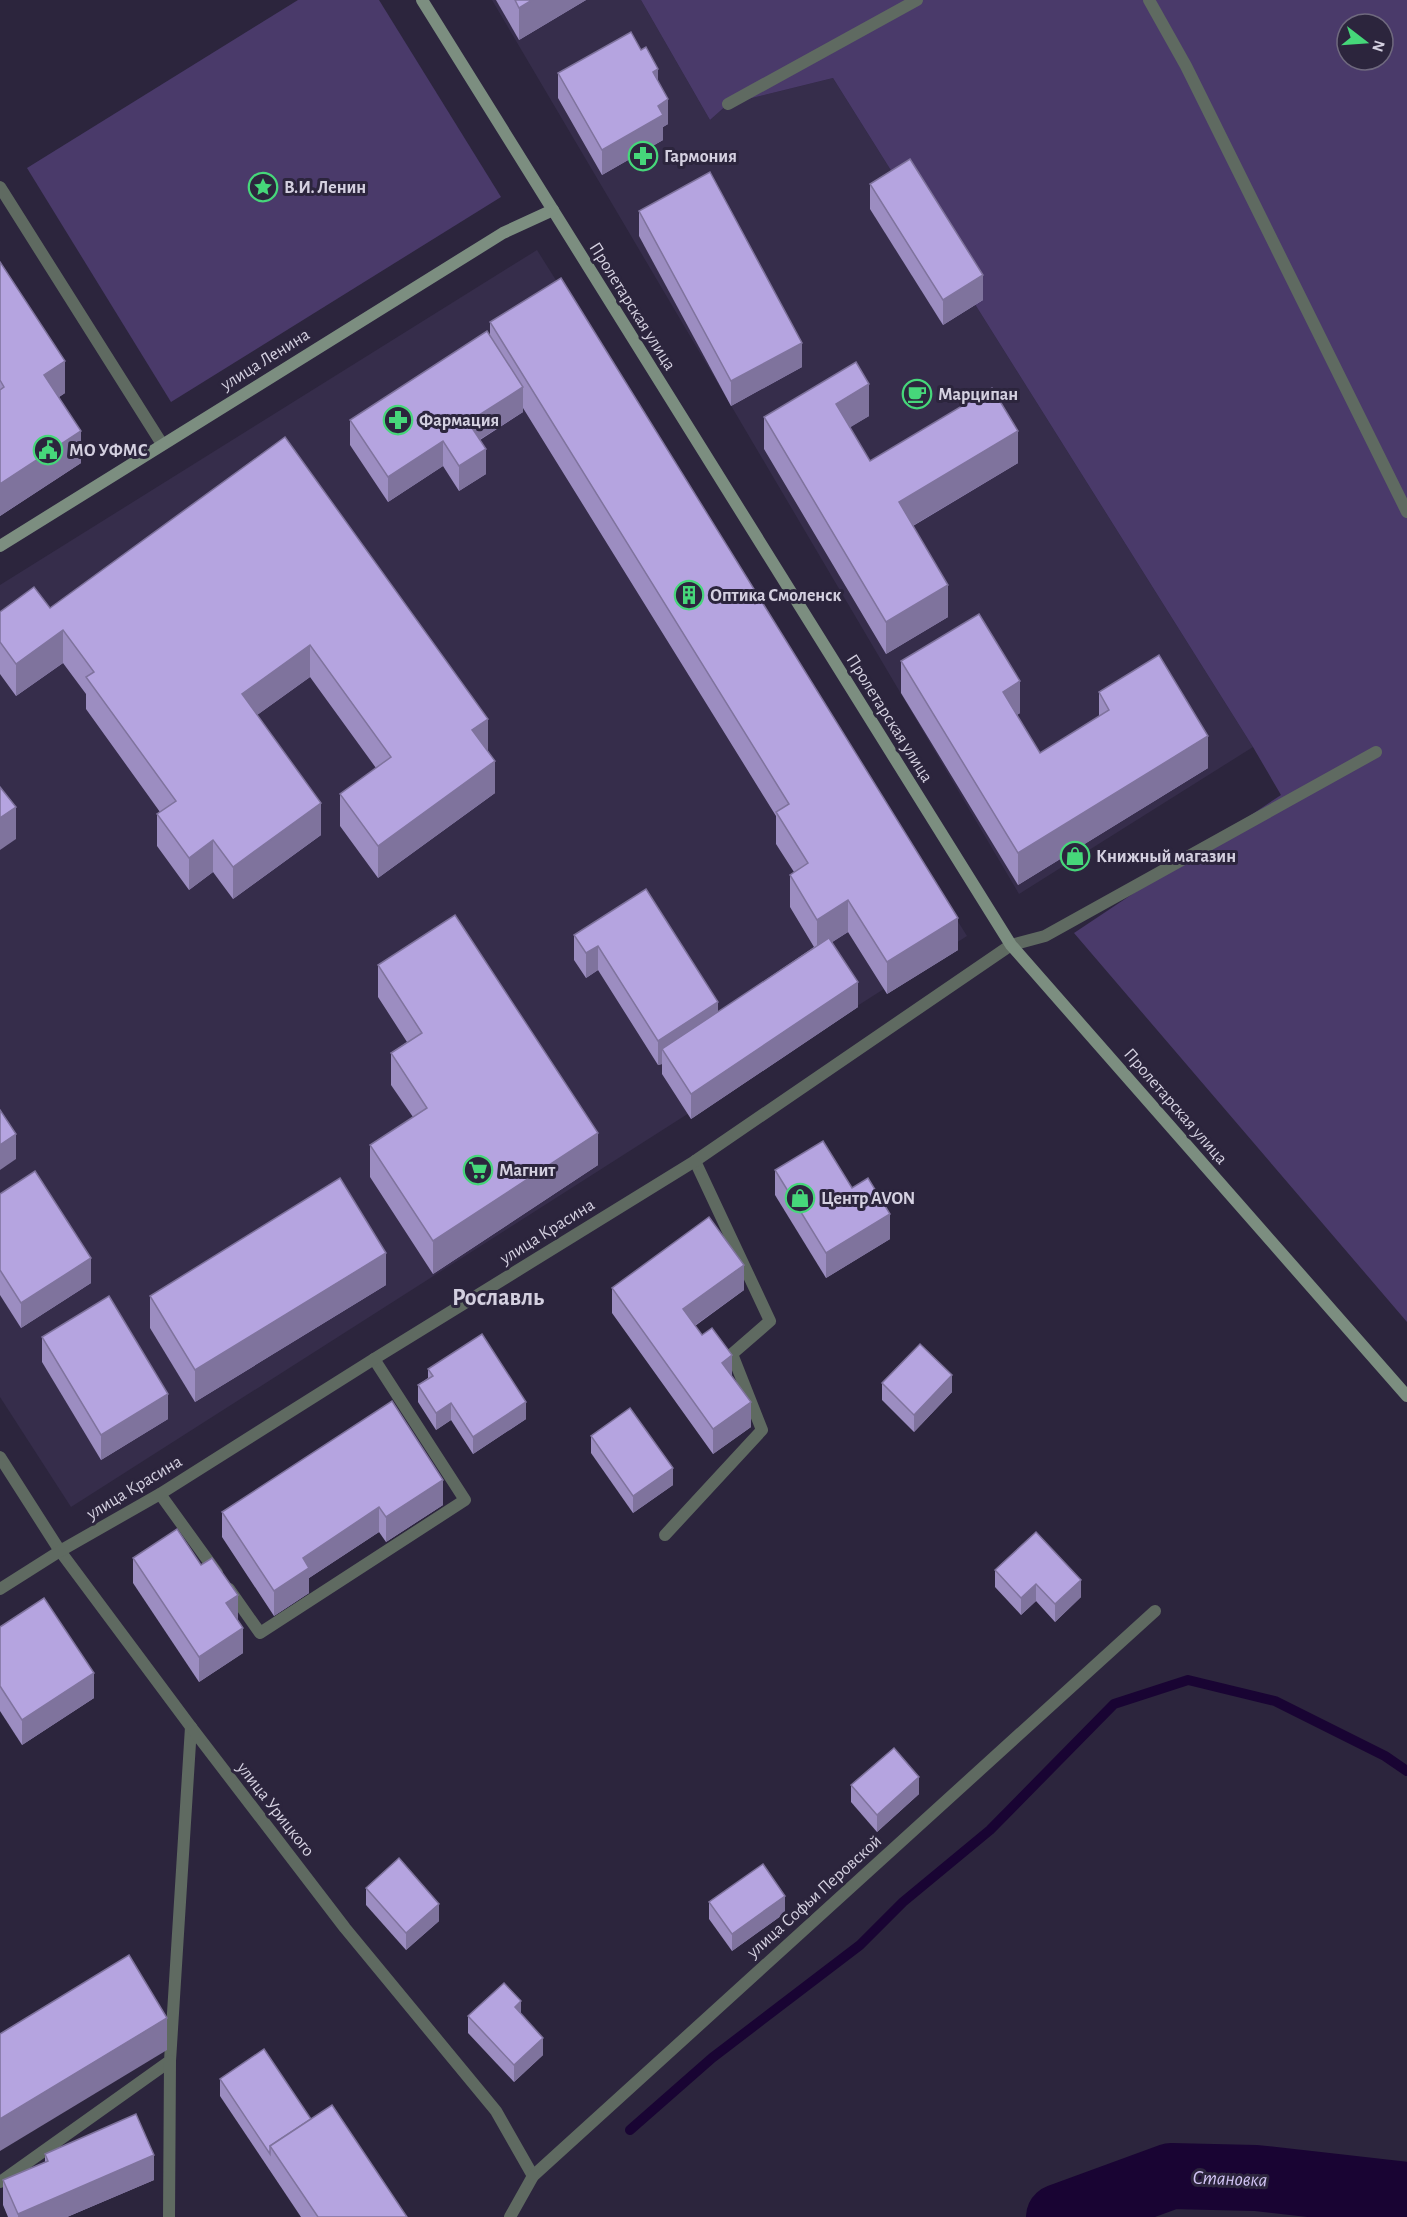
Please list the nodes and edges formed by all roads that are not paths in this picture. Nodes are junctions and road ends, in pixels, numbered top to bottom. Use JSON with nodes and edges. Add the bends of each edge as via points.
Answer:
{"nodes":[{"id":1,"x":422,"y":0,"type":"edge"},
{"id":2,"x":917,"y":0,"type":"edge"},
{"id":3,"x":1149,"y":0,"type":"edge"},
{"id":4,"x":728,"y":104,"type":"dead end"},
{"id":5,"x":0,"y":187,"type":"edge"},
{"id":6,"x":553,"y":210,"type":"junction"},
{"id":7,"x":162,"y":444,"type":"junction"},
{"id":8,"x":1407,"y":512,"type":"edge"},
{"id":9,"x":0,"y":546,"type":"edge"},
{"id":10,"x":1376,"y":752,"type":"dead end"},
{"id":11,"x":1011,"y":945,"type":"junction"},
{"id":12,"x":694,"y":1161,"type":"junction"},
{"id":13,"x":374,"y":1359,"type":"junction"},
{"id":14,"x":1407,"y":1396,"type":"edge"},
{"id":15,"x":0,"y":1457,"type":"edge"},
{"id":16,"x":160,"y":1494,"type":"junction"},
{"id":17,"x":665,"y":1535,"type":"dead end"},
{"id":18,"x":60,"y":1551,"type":"junction"},
{"id":19,"x":0,"y":1589,"type":"edge"},
{"id":20,"x":1155,"y":1611,"type":"dead end"},
{"id":21,"x":190,"y":1727,"type":"junction"},
{"id":22,"x":170,"y":2061,"type":"junction"},
{"id":23,"x":533,"y":2176,"type":"junction"},
{"id":24,"x":0,"y":2182,"type":"edge"},
{"id":25,"x":169,"y":2217,"type":"edge"},
{"id":26,"x":510,"y":2217,"type":"edge"}],
"edges":[{"from":1,"to":6,"type":"main road","name":"Пролетарская улица"},
{"from":2,"to":4,"type":"street"},
{"from":3,"to":8,"type":"street","via":[[1186,66]]},
{"from":5,"to":7,"type":"street"},
{"from":6,"to":7,"type":"main road","name":"улица Ленина","via":[[503,233]]},
{"from":6,"to":11,"type":"main road","name":"Пролетарская улица"},
{"from":7,"to":9,"type":"main road","name":"улица Ленина"},
{"from":10,"to":11,"type":"street","name":"улица Красина","via":[[1045,936]]},
{"from":11,"to":12,"type":"street","name":"улица Красина"},
{"from":11,"to":14,"type":"main road","name":"Пролетарская улица"},
{"from":12,"to":13,"type":"street","name":"улица Красина"},
{"from":12,"to":17,"type":"street","via":[[770,1321],[732,1354],[762,1430]]},
{"from":13,"to":16,"type":"street","name":"улица Красина"},
{"from":13,"to":16,"type":"street","via":[[465,1500],[260,1633]]},
{"from":15,"to":18,"type":"street","name":"улица Урицкого"},
{"from":16,"to":18,"type":"street","name":"улица Красина"},
{"from":18,"to":19,"type":"street","name":"улица Красина"},
{"from":18,"to":21,"type":"street","name":"улица Урицкого"},
{"from":20,"to":23,"type":"street","name":"улица Софьи Перовской"},
{"from":21,"to":22,"type":"street"},
{"from":21,"to":23,"type":"street","name":"улица Урицкого","via":[[345,1928],[496,2111]]},
{"from":22,"to":24,"type":"street"},
{"from":22,"to":25,"type":"street"},
{"from":23,"to":26,"type":"street","name":"улица Софьи Перовской"}]}
